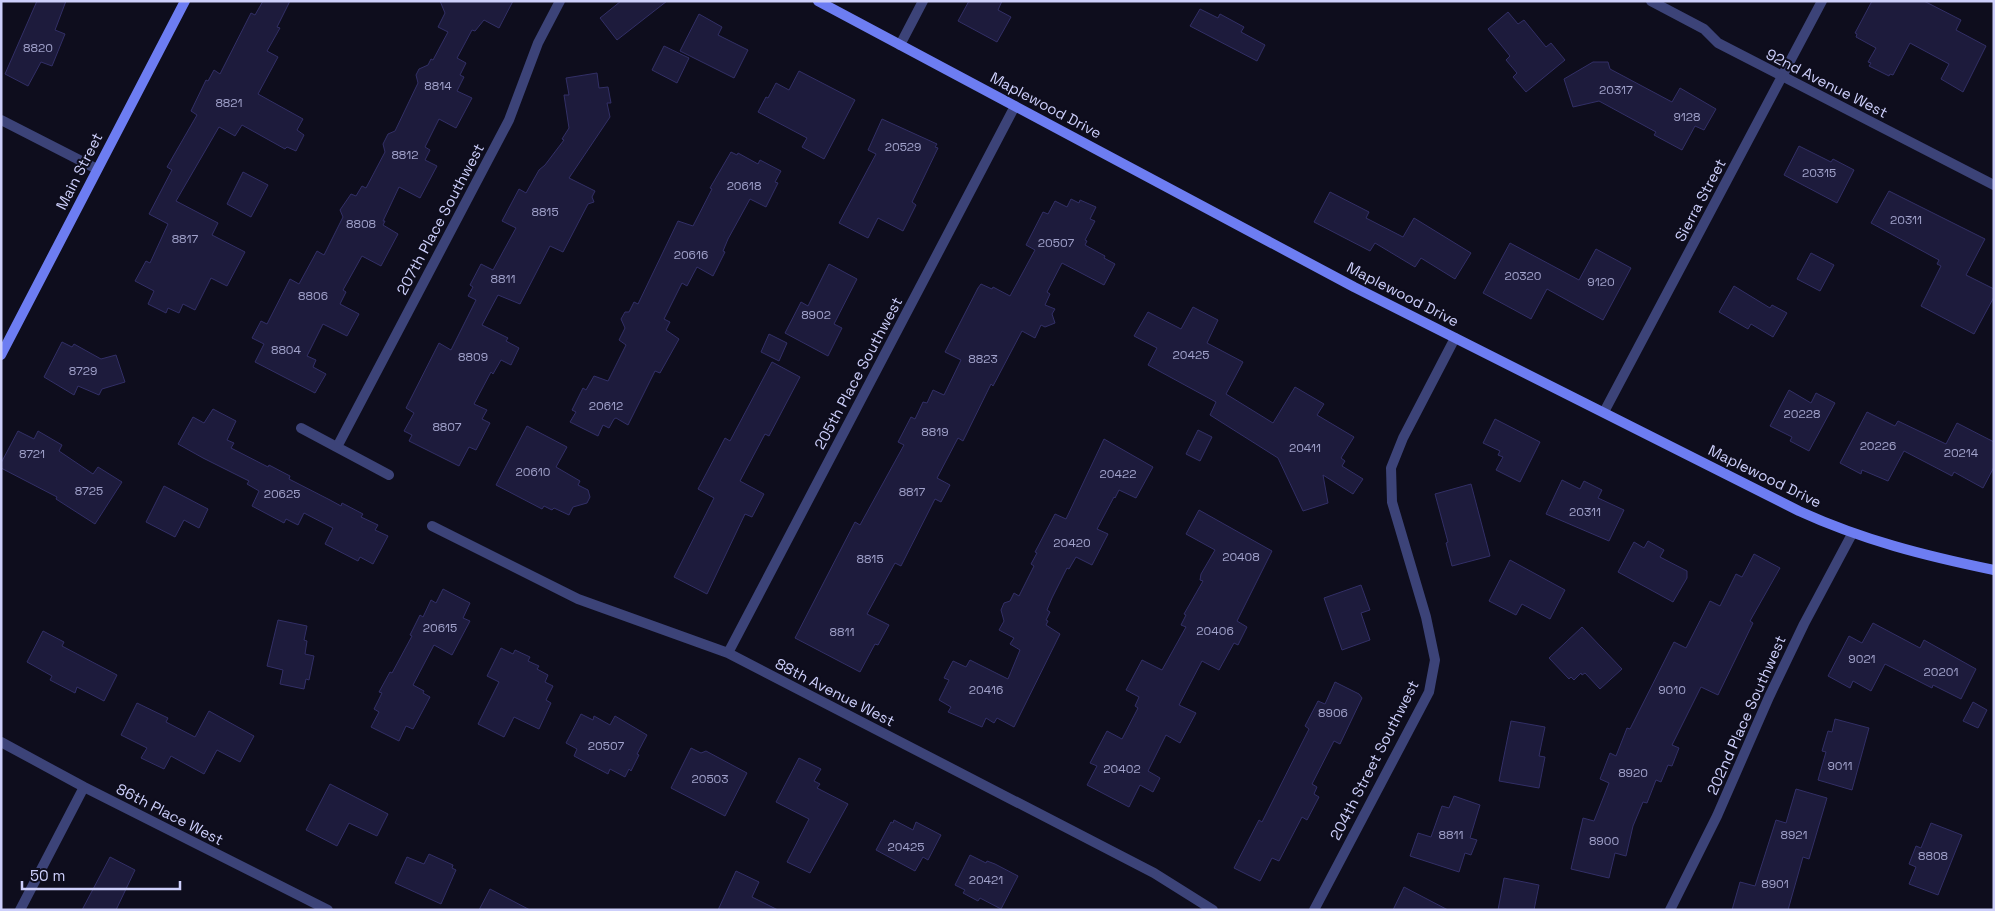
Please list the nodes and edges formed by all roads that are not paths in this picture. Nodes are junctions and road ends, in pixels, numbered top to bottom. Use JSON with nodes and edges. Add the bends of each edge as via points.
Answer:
{"nodes":[{"id":1,"x":185,"y":1,"type":"edge"},
{"id":2,"x":560,"y":1,"type":"edge"},
{"id":3,"x":818,"y":1,"type":"edge"},
{"id":4,"x":923,"y":1,"type":"edge"},
{"id":5,"x":1651,"y":1,"type":"edge"},
{"id":6,"x":1822,"y":1,"type":"edge"},
{"id":7,"x":900,"y":45,"type":"junction"},
{"id":8,"x":1782,"y":76,"type":"junction"},
{"id":9,"x":1015,"y":106,"type":"junction"},
{"id":10,"x":1,"y":120,"type":"edge"},
{"id":11,"x":98,"y":169,"type":"junction"},
{"id":12,"x":1994,"y":185,"type":"edge"},
{"id":13,"x":1455,"y":338,"type":"junction"},
{"id":14,"x":1,"y":355,"type":"edge"},
{"id":15,"x":1604,"y":412,"type":"junction"},
{"id":16,"x":301,"y":428,"type":"dead end"},
{"id":17,"x":338,"y":447,"type":"junction"},
{"id":18,"x":390,"y":475,"type":"dead end"},
{"id":19,"x":432,"y":526,"type":"dead end"},
{"id":20,"x":1852,"y":534,"type":"junction"},
{"id":21,"x":1994,"y":570,"type":"edge"},
{"id":22,"x":728,"y":653,"type":"junction"},
{"id":23,"x":1,"y":742,"type":"edge"},
{"id":24,"x":84,"y":787,"type":"junction"},
{"id":25,"x":20,"y":910,"type":"edge"},
{"id":26,"x":328,"y":910,"type":"edge"},
{"id":27,"x":1213,"y":910,"type":"edge"},
{"id":28,"x":1314,"y":910,"type":"edge"},
{"id":29,"x":1670,"y":910,"type":"edge"}],
"edges":[{"from":1,"to":11,"type":"street","name":"Main Street"},
{"from":2,"to":17,"type":"street","name":"207th Place Southwest","via":[[538,43],[510,120]]},
{"from":3,"to":7,"type":"street","name":"Maplewood Drive"},
{"from":4,"to":7,"type":"street"},
{"from":5,"to":8,"type":"street","name":"92nd Avenue West","via":[[1704,29],[1718,43]]},
{"from":6,"to":8,"type":"street","name":"Sierra Street"},
{"from":7,"to":9,"type":"street","name":"Maplewood Drive"},
{"from":8,"to":12,"type":"street","name":"92nd Avenue West"},
{"from":8,"to":15,"type":"street","name":"Sierra Street"},
{"from":9,"to":13,"type":"street","name":"Maplewood Drive"},
{"from":9,"to":22,"type":"street","name":"205th Place Southwest"},
{"from":10,"to":11,"type":"street"},
{"from":11,"to":14,"type":"street","name":"Main Street"},
{"from":13,"to":15,"type":"street","name":"Maplewood Drive"},
{"from":13,"to":28,"type":"street","name":"204th Street Southwest","via":[[1391,468],[1392,502],[1426,617],[1435,660],[1429,692]]},
{"from":15,"to":20,"type":"street","name":"Maplewood Drive"},
{"from":16,"to":17,"type":"street"},
{"from":17,"to":18,"type":"street"},
{"from":19,"to":22,"type":"street","name":"88th Avenue West","via":[[578,599]]},
{"from":20,"to":21,"type":"street","name":"Maplewood Drive","via":[[1932,557]]},
{"from":20,"to":29,"type":"street","name":"202nd Place Southwest","via":[[1804,624],[1717,816]]},
{"from":22,"to":27,"type":"street","name":"88th Avenue West","via":[[1154,873]]},
{"from":23,"to":24,"type":"street","name":"86th Place West"},
{"from":24,"to":25,"type":"street"},
{"from":24,"to":26,"type":"street","name":"86th Place West"}]}
